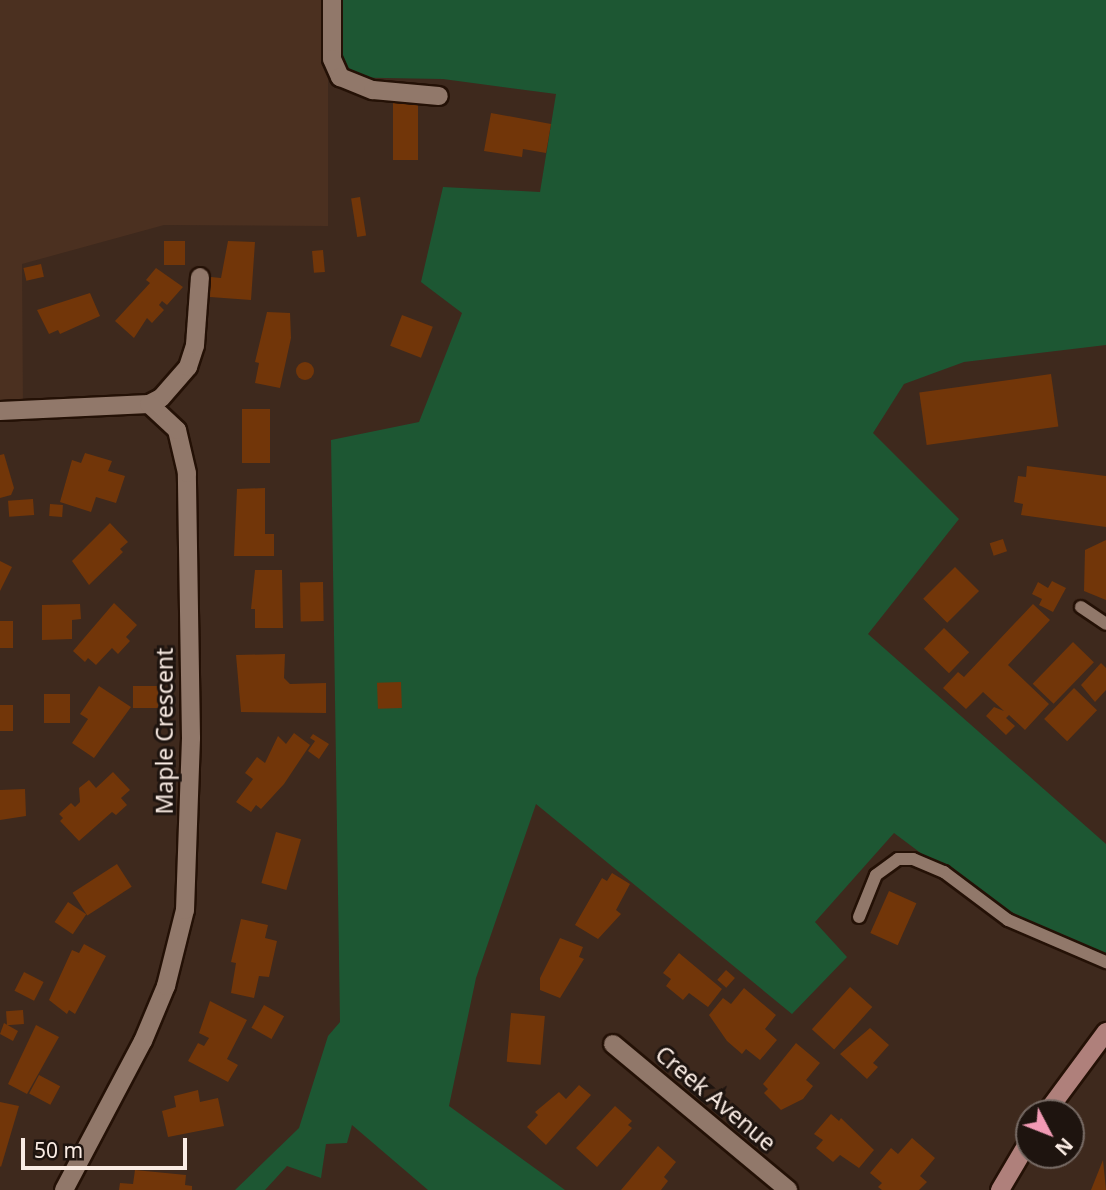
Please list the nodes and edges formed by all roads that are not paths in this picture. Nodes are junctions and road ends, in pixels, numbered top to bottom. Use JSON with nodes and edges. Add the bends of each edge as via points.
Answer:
{"nodes":[{"id":1,"x":331,"y":0,"type":"edge"},
{"id":2,"x":439,"y":96,"type":"dead end"},
{"id":3,"x":200,"y":277,"type":"dead end"},
{"id":4,"x":149,"y":404,"type":"junction"},
{"id":5,"x":0,"y":411,"type":"edge"},
{"id":6,"x":1081,"y":607,"type":"dead end"},
{"id":7,"x":1106,"y":624,"type":"edge"},
{"id":8,"x":859,"y":917,"type":"dead end"},
{"id":9,"x":1106,"y":962,"type":"edge"},
{"id":10,"x":1106,"y":1032,"type":"edge"},
{"id":11,"x":613,"y":1044,"type":"dead end"},
{"id":12,"x":1056,"y":1099,"type":"edge"},
{"id":13,"x":1015,"y":1165,"type":"edge"},
{"id":14,"x":64,"y":1190,"type":"edge"},
{"id":15,"x":788,"y":1190,"type":"edge"},
{"id":16,"x":1000,"y":1190,"type":"edge"}],
"edges":[{"from":1,"to":2,"type":"street","via":[[332,59],[340,77],[373,90]]},
{"from":3,"to":4,"type":"street","via":[[195,345],[188,367],[171,389]]},
{"from":4,"to":5,"type":"street"},
{"from":4,"to":14,"type":"street","name":"Maple Crescent","via":[[177,430],[187,473],[191,738],[186,910],[166,986],[144,1041]]},
{"from":6,"to":7,"type":"lane"},
{"from":8,"to":9,"type":"lane","via":[[876,875],[898,859],[913,859],[944,872],[1008,920]]},
{"from":10,"to":12,"type":"street"},
{"from":11,"to":15,"type":"street","name":"Creek Avenue"},
{"from":13,"to":16,"type":"street"}]}
